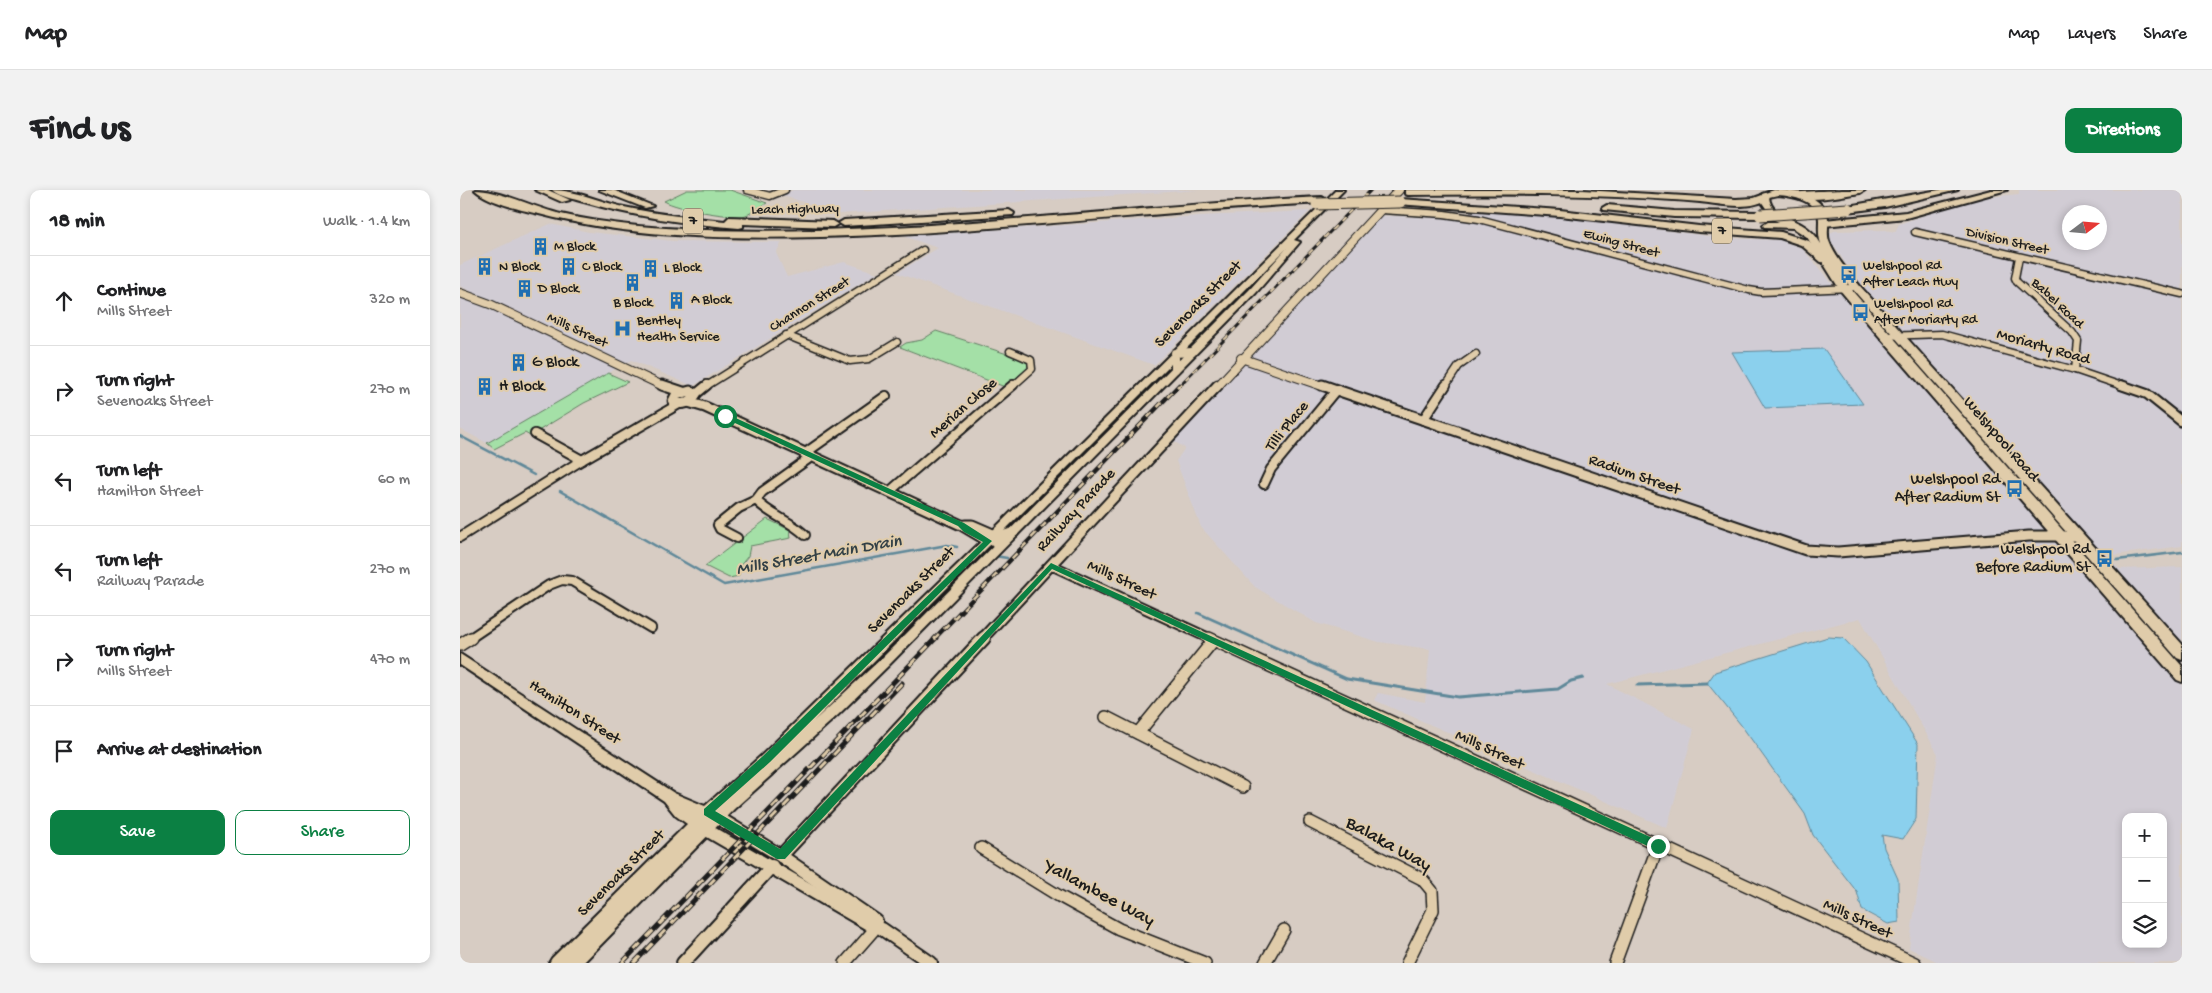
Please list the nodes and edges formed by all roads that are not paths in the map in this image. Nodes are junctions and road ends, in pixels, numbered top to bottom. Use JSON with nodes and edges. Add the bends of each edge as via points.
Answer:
{"nodes":[{"id":1,"x":468,"y":190,"type":"edge"},
{"id":2,"x":540,"y":190,"type":"edge"},
{"id":3,"x":557,"y":190,"type":"edge"},
{"id":4,"x":604,"y":190,"type":"edge"},
{"id":5,"x":747,"y":190,"type":"edge"},
{"id":6,"x":785,"y":190,"type":"edge"},
{"id":7,"x":1340,"y":190,"type":"edge"},
{"id":8,"x":1860,"y":190,"type":"edge"},
{"id":9,"x":1919,"y":190,"type":"edge"},
{"id":10,"x":1953,"y":190,"type":"edge"},
{"id":11,"x":2002,"y":190,"type":"edge"},
{"id":12,"x":485,"y":192,"type":"edge"},
{"id":13,"x":1426,"y":192,"type":"junction"},
{"id":14,"x":1790,"y":192,"type":"edge"},
{"id":15,"x":1765,"y":194,"type":"edge"},
{"id":16,"x":1402,"y":196,"type":"edge"},
{"id":17,"x":1322,"y":199,"type":"junction"},
{"id":18,"x":1304,"y":204,"type":"junction"},
{"id":19,"x":1212,"y":206,"type":"junction"},
{"id":20,"x":1381,"y":210,"type":"junction"},
{"id":21,"x":1758,"y":213,"type":"junction"},
{"id":22,"x":1611,"y":218,"type":"junction"},
{"id":23,"x":1310,"y":220,"type":"junction"},
{"id":24,"x":1823,"y":223,"type":"junction"},
{"id":25,"x":833,"y":224,"type":"junction"},
{"id":26,"x":1795,"y":226,"type":"junction"},
{"id":27,"x":886,"y":231,"type":"junction"},
{"id":28,"x":1915,"y":232,"type":"dead end"},
{"id":29,"x":786,"y":235,"type":"junction"},
{"id":30,"x":923,"y":250,"type":"dead end"},
{"id":31,"x":2019,"y":257,"type":"junction"},
{"id":32,"x":1825,"y":260,"type":"junction"},
{"id":33,"x":1850,"y":288,"type":"junction"},
{"id":34,"x":460,"y":293,"type":"edge"},
{"id":35,"x":2182,"y":294,"type":"edge"},
{"id":36,"x":460,"y":297,"type":"edge"},
{"id":37,"x":1876,"y":311,"type":"junction"},
{"id":38,"x":1876,"y":326,"type":"junction"},
{"id":39,"x":786,"y":335,"type":"junction"},
{"id":40,"x":1885,"y":336,"type":"junction"},
{"id":41,"x":1897,"y":336,"type":"junction"},
{"id":42,"x":896,"y":342,"type":"dead end"},
{"id":43,"x":1010,"y":350,"type":"dead end"},
{"id":44,"x":1192,"y":352,"type":"junction"},
{"id":45,"x":1175,"y":353,"type":"junction"},
{"id":46,"x":1476,"y":354,"type":"dead end"},
{"id":47,"x":1241,"y":358,"type":"junction"},
{"id":48,"x":1175,"y":369,"type":"junction"},
{"id":49,"x":2075,"y":370,"type":"junction"},
{"id":50,"x":1336,"y":390,"type":"junction"},
{"id":51,"x":886,"y":396,"type":"dead end"},
{"id":52,"x":685,"y":397,"type":"junction"},
{"id":53,"x":1423,"y":420,"type":"junction"},
{"id":54,"x":2182,"y":422,"type":"edge"},
{"id":55,"x":535,"y":434,"type":"dead end"},
{"id":56,"x":807,"y":455,"type":"junction"},
{"id":57,"x":582,"y":460,"type":"junction"},
{"id":58,"x":1264,"y":484,"type":"dead end"},
{"id":59,"x":889,"y":492,"type":"junction"},
{"id":60,"x":756,"y":500,"type":"junction"},
{"id":61,"x":2066,"y":533,"type":"junction"},
{"id":62,"x":805,"y":535,"type":"dead end"},
{"id":63,"x":460,"y":537,"type":"edge"},
{"id":64,"x":737,"y":538,"type":"dead end"},
{"id":65,"x":993,"y":542,"type":"junction"},
{"id":66,"x":1051,"y":566,"type":"junction"},
{"id":67,"x":651,"y":628,"type":"dead end"},
{"id":68,"x":1213,"y":640,"type":"junction"},
{"id":69,"x":460,"y":645,"type":"edge"},
{"id":70,"x":2182,"y":654,"type":"edge"},
{"id":71,"x":460,"y":659,"type":"edge"},
{"id":72,"x":2182,"y":676,"type":"edge"},
{"id":73,"x":1106,"y":716,"type":"dead end"},
{"id":74,"x":1138,"y":733,"type":"junction"},
{"id":75,"x":1243,"y":787,"type":"dead end"},
{"id":76,"x":669,"y":796,"type":"junction"},
{"id":77,"x":712,"y":815,"type":"junction"},
{"id":78,"x":1310,"y":822,"type":"dead end"},
{"id":79,"x":701,"y":826,"type":"junction"},
{"id":80,"x":1658,"y":846,"type":"junction"},
{"id":81,"x":981,"y":848,"type":"dead end"},
{"id":82,"x":781,"y":856,"type":"junction"},
{"id":83,"x":772,"y":866,"type":"junction"},
{"id":84,"x":876,"y":927,"type":"junction"},
{"id":85,"x":1284,"y":930,"type":"dead end"},
{"id":86,"x":557,"y":963,"type":"edge"},
{"id":87,"x":572,"y":963,"type":"edge"},
{"id":88,"x":683,"y":963,"type":"edge"},
{"id":89,"x":845,"y":963,"type":"edge"},
{"id":90,"x":931,"y":963,"type":"edge"},
{"id":91,"x":1205,"y":963,"type":"edge"},
{"id":92,"x":1265,"y":963,"type":"edge"},
{"id":93,"x":1407,"y":963,"type":"edge"},
{"id":94,"x":1615,"y":963,"type":"edge"},
{"id":95,"x":1915,"y":963,"type":"edge"}],
"edges":[{"from":1,"to":12,"type":"highway"},
{"from":2,"to":29,"type":"highway","number":"7","via":[[580,206],[636,220],[687,229]]},
{"from":3,"to":25,"type":"highway","name":"Leach Highway","number":"7","via":[[621,209],[680,219],[766,226]]},
{"from":4,"to":25,"type":"highway","via":[[650,206],[690,215],[738,221]]},
{"from":5,"to":6,"type":"street","via":[[770,196]]},
{"from":7,"to":23,"type":"main road","name":"Sevenoaks Street"},
{"from":8,"to":14,"type":"highway","via":[[1820,196]]},
{"from":9,"to":21,"type":"highway","number":"7"},
{"from":10,"to":21,"type":"highway","number":"7","bridge":true,"via":[[1848,209]]},
{"from":11,"to":24,"type":"highway","via":[[1906,215]]},
{"from":12,"to":29,"type":"highway","via":[[546,214],[621,228]]},
{"from":13,"to":15,"type":"highway","number":"7","via":[[1621,194],[1736,202],[1755,201]]},
{"from":13,"to":16,"type":"highway","name":"Leach Highway","number":"7"},
{"from":13,"to":21,"type":"highway","number":"7"},
{"from":14,"to":15,"type":"main road"},
{"from":14,"to":24,"type":"main road","via":[[1816,206],[1824,216]]},
{"from":15,"to":26,"type":"main road","name":"Welshpool Road","via":[[1767,206],[1773,214]]},
{"from":16,"to":17,"type":"highway","bridge":true},
{"from":16,"to":17,"type":"highway","name":"Leach Highway","number":"7"},
{"from":16,"to":20,"type":"street","name":"Railway Parade"},
{"from":16,"to":21,"type":"highway","number":"7","via":[[1674,214]]},
{"from":16,"to":22,"type":"highway"},
{"from":17,"to":18,"type":"highway"},
{"from":17,"to":19,"type":"highway","number":"7"},
{"from":17,"to":25,"type":"highway","name":"Leach Highway","number":"7"},
{"from":18,"to":19,"type":"highway"},
{"from":18,"to":27,"type":"highway"},
{"from":19,"to":27,"type":"highway","number":"7"},
{"from":20,"to":33,"type":"street","name":"Ewing Street","via":[[1478,219],[1761,292]]},
{"from":20,"to":47,"type":"street","name":"Railway Parade"},
{"from":22,"to":26,"type":"highway","via":[[1707,226]]},
{"from":22,"to":32,"type":"highway","number":"7","via":[[1780,235],[1802,241]]},
{"from":23,"to":44,"type":"main road","name":"Sevenoaks Street","via":[[1280,263]]},
{"from":23,"to":45,"type":"main road","name":"Sevenoaks Street"},
{"from":24,"to":26,"type":"main road"},
{"from":24,"to":33,"type":"main road","name":"Welshpool Road","via":[[1822,233],[1828,249]]},
{"from":26,"to":32,"type":"main road","name":"Welshpool Road","via":[[1810,234]]},
{"from":27,"to":29,"type":"highway","number":"7"},
{"from":28,"to":31,"type":"street","name":"Division Street"},
{"from":30,"to":39,"type":"street","name":"Channon Street"},
{"from":31,"to":35,"type":"street","name":"Division Street"},
{"from":31,"to":49,"type":"street","name":"Babel Road","via":[[2017,282],[2078,341]]},
{"from":32,"to":33,"type":"main road","name":"Welshpool Road"},
{"from":33,"to":37,"type":"main road","name":"Welshpool Road"},
{"from":33,"to":38,"type":"main road","name":"Welshpool Road"},
{"from":34,"to":52,"type":"street","name":"Mills Street","via":[[490,304]]},
{"from":36,"to":52,"type":"street","name":"Mills Street"},
{"from":37,"to":38,"type":"main road","via":[[1881,323]]},
{"from":37,"to":41,"type":"main road","name":"Welshpool Road"},
{"from":38,"to":40,"type":"main road","name":"Welshpool Road"},
{"from":39,"to":42,"type":"street","via":[[850,361],[861,362]]},
{"from":39,"to":52,"type":"street","name":"Channon Street"},
{"from":40,"to":41,"type":"street","name":"Moriarty Road"},
{"from":40,"to":61,"type":"main road","name":"Welshpool Road"},
{"from":41,"to":49,"type":"street","name":"Moriarty Road","via":[[1942,334]]},
{"from":41,"to":61,"type":"main road","name":"Welshpool Road"},
{"from":43,"to":59,"type":"street","name":"Merian Close","via":[[1031,360],[1032,369]]},
{"from":44,"to":45,"type":"street"},
{"from":44,"to":48,"type":"main road","name":"Sevenoaks Street"},
{"from":45,"to":48,"type":"street"},
{"from":45,"to":65,"type":"main road","name":"Sevenoaks Street"},
{"from":46,"to":53,"type":"street","via":[[1459,366]]},
{"from":47,"to":50,"type":"street","name":"Radium Street"},
{"from":47,"to":66,"type":"street","name":"Railway Parade"},
{"from":48,"to":65,"type":"main road","name":"Sevenoaks Street","via":[[1017,531]]},
{"from":49,"to":54,"type":"street","name":"Moriarty Road","via":[[2146,394]]},
{"from":50,"to":53,"type":"street","name":"Radium Street"},
{"from":50,"to":58,"type":"street","name":"Tilli Place","via":[[1271,469]]},
{"from":51,"to":56,"type":"street"},
{"from":52,"to":56,"type":"street","name":"Mills Street"},
{"from":52,"to":57,"type":"street","name":"Channon Street"},
{"from":53,"to":61,"type":"street","name":"Radium Street","via":[[1806,550],[1838,552]]},
{"from":55,"to":57,"type":"street"},
{"from":56,"to":59,"type":"street","name":"Mills Street"},
{"from":56,"to":60,"type":"street"},
{"from":57,"to":63,"type":"street","name":"Channon Street"},
{"from":59,"to":65,"type":"street","name":"Mills Street","via":[[961,524],[972,525]]},
{"from":60,"to":62,"type":"street","via":[[760,507],[796,524]]},
{"from":60,"to":64,"type":"street","via":[[739,508],[718,525]]},
{"from":61,"to":70,"type":"main road","name":"Welshpool Road"},
{"from":61,"to":72,"type":"main road","name":"Welshpool Road"},
{"from":65,"to":77,"type":"main road","name":"Sevenoaks Street","via":[[840,705]]},
{"from":66,"to":68,"type":"street","name":"Mills Street"},
{"from":66,"to":82,"type":"street","name":"Railway Parade"},
{"from":67,"to":69,"type":"street","via":[[572,580],[562,580],[549,585]]},
{"from":68,"to":74,"type":"street"},
{"from":68,"to":80,"type":"street","name":"Mills Street"},
{"from":71,"to":76,"type":"main road","name":"Hamilton Street"},
{"from":73,"to":74,"type":"street"},
{"from":74,"to":75,"type":"street"},
{"from":76,"to":77,"type":"main road","name":"Hamilton Street"},
{"from":76,"to":79,"type":"main road","name":"Hamilton Street","via":[[681,812]]},
{"from":77,"to":79,"type":"main road","name":"Sevenoaks Street"},
{"from":77,"to":82,"type":"street","name":"Hamilton Street"},
{"from":78,"to":93,"type":"street","name":"Balaka Way","via":[[1422,879],[1432,891],[1433,910]]},
{"from":79,"to":83,"type":"street","name":"Hamilton Street"},
{"from":79,"to":86,"type":"main road","name":"Sevenoaks Street"},
{"from":79,"to":87,"type":"main road","name":"Sevenoaks Street"},
{"from":80,"to":94,"type":"street"},
{"from":80,"to":95,"type":"street","name":"Mills Street"},
{"from":81,"to":91,"type":"street","name":"Yallambee Way","via":[[1119,928]]},
{"from":82,"to":84,"type":"street","name":"Hamilton Street"},
{"from":83,"to":84,"type":"street","name":"Hamilton Street"},
{"from":83,"to":88,"type":"street"},
{"from":84,"to":89,"type":"street"},
{"from":84,"to":90,"type":"street","name":"Hamilton Street"},
{"from":85,"to":92,"type":"street"}]}
